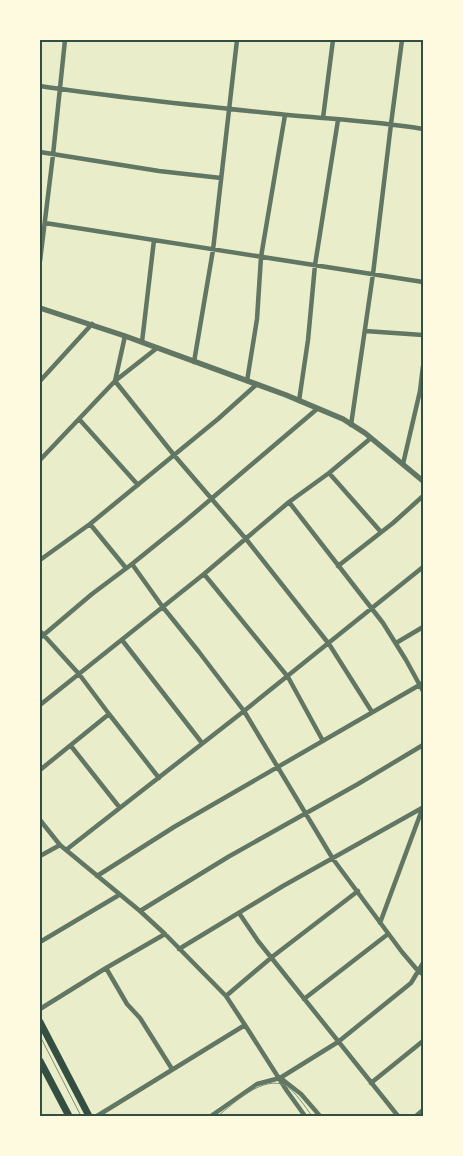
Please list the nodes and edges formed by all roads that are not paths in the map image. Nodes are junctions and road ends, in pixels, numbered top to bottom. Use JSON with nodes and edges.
{"nodes":[{"id":1,"x":65,"y":40,"type":"edge"},
{"id":2,"x":237,"y":40,"type":"edge"},
{"id":3,"x":328,"y":40,"type":"edge"},
{"id":4,"x":333,"y":40,"type":"edge"},
{"id":5,"x":402,"y":40,"type":"edge"},
{"id":6,"x":40,"y":86,"type":"edge"},
{"id":7,"x":60,"y":89,"type":"junction"},
{"id":8,"x":230,"y":109,"type":"junction"},
{"id":9,"x":285,"y":115,"type":"junction"},
{"id":10,"x":323,"y":118,"type":"junction"},
{"id":11,"x":338,"y":120,"type":"junction"},
{"id":12,"x":391,"y":124,"type":"junction"},
{"id":13,"x":423,"y":129,"type":"edge"},
{"id":14,"x":40,"y":152,"type":"edge"},
{"id":15,"x":53,"y":154,"type":"junction"},
{"id":16,"x":221,"y":178,"type":"junction"},
{"id":17,"x":45,"y":223,"type":"junction"},
{"id":18,"x":154,"y":240,"type":"junction"},
{"id":19,"x":213,"y":250,"type":"junction"},
{"id":20,"x":261,"y":257,"type":"junction"},
{"id":21,"x":40,"y":261,"type":"edge"},
{"id":22,"x":315,"y":265,"type":"junction"},
{"id":23,"x":374,"y":274,"type":"junction"},
{"id":24,"x":423,"y":282,"type":"edge"},
{"id":25,"x":40,"y":308,"type":"edge"},
{"id":26,"x":92,"y":324,"type":"junction"},
{"id":27,"x":365,"y":331,"type":"junction"},
{"id":28,"x":423,"y":335,"type":"edge"},
{"id":29,"x":125,"y":336,"type":"junction"},
{"id":30,"x":142,"y":342,"type":"junction"},
{"id":31,"x":158,"y":348,"type":"junction"},
{"id":32,"x":194,"y":362,"type":"junction"},
{"id":33,"x":423,"y":366,"type":"edge"},
{"id":34,"x":40,"y":381,"type":"edge"},
{"id":35,"x":115,"y":381,"type":"junction"},
{"id":36,"x":247,"y":381,"type":"junction"},
{"id":37,"x":256,"y":385,"type":"junction"},
{"id":38,"x":422,"y":391,"type":"edge"},
{"id":39,"x":299,"y":401,"type":"junction"},
{"id":40,"x":317,"y":409,"type":"junction"},
{"id":41,"x":79,"y":419,"type":"junction"},
{"id":42,"x":351,"y":425,"type":"junction"},
{"id":43,"x":371,"y":438,"type":"junction"},
{"id":44,"x":174,"y":455,"type":"junction"},
{"id":45,"x":40,"y":460,"type":"edge"},
{"id":46,"x":404,"y":464,"type":"junction"},
{"id":47,"x":329,"y":473,"type":"junction"},
{"id":48,"x":423,"y":481,"type":"edge"},
{"id":49,"x":138,"y":485,"type":"junction"},
{"id":50,"x":423,"y":496,"type":"edge"},
{"id":51,"x":212,"y":498,"type":"junction"},
{"id":52,"x":289,"y":502,"type":"junction"},
{"id":53,"x":90,"y":524,"type":"junction"},
{"id":54,"x":381,"y":532,"type":"junction"},
{"id":55,"x":246,"y":539,"type":"junction"},
{"id":56,"x":40,"y":560,"type":"edge"},
{"id":57,"x":132,"y":564,"type":"junction"},
{"id":58,"x":338,"y":566,"type":"junction"},
{"id":59,"x":423,"y":567,"type":"edge"},
{"id":60,"x":126,"y":568,"type":"junction"},
{"id":61,"x":204,"y":574,"type":"junction"},
{"id":62,"x":162,"y":606,"type":"junction"},
{"id":63,"x":372,"y":608,"type":"junction"},
{"id":64,"x":423,"y":627,"type":"edge"},
{"id":65,"x":41,"y":635,"type":"edge"},
{"id":66,"x":122,"y":640,"type":"junction"},
{"id":67,"x":396,"y":643,"type":"junction"},
{"id":68,"x":329,"y":644,"type":"junction"},
{"id":69,"x":79,"y":674,"type":"junction"},
{"id":70,"x":288,"y":677,"type":"junction"},
{"id":71,"x":421,"y":684,"type":"edge"},
{"id":72,"x":423,"y":691,"type":"edge"},
{"id":73,"x":40,"y":705,"type":"edge"},
{"id":74,"x":244,"y":711,"type":"junction"},
{"id":75,"x":372,"y":712,"type":"junction"},
{"id":76,"x":109,"y":714,"type":"junction"},
{"id":77,"x":323,"y":741,"type":"junction"},
{"id":78,"x":202,"y":743,"type":"junction"},
{"id":79,"x":423,"y":745,"type":"edge"},
{"id":80,"x":71,"y":746,"type":"junction"},
{"id":81,"x":278,"y":766,"type":"junction"},
{"id":82,"x":40,"y":770,"type":"edge"},
{"id":83,"x":159,"y":778,"type":"junction"},
{"id":84,"x":422,"y":807,"type":"edge"},
{"id":85,"x":120,"y":808,"type":"junction"},
{"id":86,"x":305,"y":813,"type":"junction"},
{"id":87,"x":40,"y":820,"type":"edge"},
{"id":88,"x":60,"y":845,"type":"junction"},
{"id":89,"x":66,"y":850,"type":"junction"},
{"id":90,"x":40,"y":856,"type":"edge"},
{"id":91,"x":333,"y":859,"type":"junction"},
{"id":92,"x":97,"y":876,"type":"junction"},
{"id":93,"x":358,"y":891,"type":"junction"},
{"id":94,"x":119,"y":894,"type":"junction"},
{"id":95,"x":140,"y":911,"type":"junction"},
{"id":96,"x":239,"y":912,"type":"junction"},
{"id":97,"x":380,"y":923,"type":"junction"},
{"id":98,"x":165,"y":934,"type":"junction"},
{"id":99,"x":388,"y":934,"type":"junction"},
{"id":100,"x":40,"y":942,"type":"edge"},
{"id":101,"x":179,"y":949,"type":"junction"},
{"id":102,"x":272,"y":957,"type":"junction"},
{"id":103,"x":423,"y":963,"type":"edge"},
{"id":104,"x":106,"y":968,"type":"junction"},
{"id":105,"x":421,"y":973,"type":"edge"},
{"id":106,"x":226,"y":996,"type":"junction"},
{"id":107,"x":304,"y":999,"type":"junction"},
{"id":108,"x":40,"y":1009,"type":"edge"},
{"id":109,"x":40,"y":1022,"type":"edge"},
{"id":110,"x":245,"y":1025,"type":"junction"},
{"id":111,"x":423,"y":1041,"type":"edge"},
{"id":112,"x":338,"y":1042,"type":"junction"},
{"id":113,"x":41,"y":1065,"type":"edge"},
{"id":114,"x":172,"y":1069,"type":"junction"},
{"id":115,"x":280,"y":1078,"type":"junction"},
{"id":116,"x":371,"y":1082,"type":"junction"},
{"id":117,"x":423,"y":1110,"type":"edge"},
{"id":118,"x":69,"y":1116,"type":"edge"},
{"id":119,"x":89,"y":1116,"type":"edge"},
{"id":120,"x":97,"y":1116,"type":"edge"},
{"id":121,"x":211,"y":1116,"type":"edge"},
{"id":122,"x":305,"y":1116,"type":"edge"},
{"id":123,"x":320,"y":1116,"type":"edge"},
{"id":124,"x":398,"y":1116,"type":"edge"},
{"id":125,"x":416,"y":1116,"type":"edge"}],
"edges":[{"from":1,"to":7,"type":"street"},
{"from":2,"to":8,"type":"street"},
{"from":3,"to":4,"type":"street"},
{"from":4,"to":10,"type":"street"},
{"from":5,"to":12,"type":"street"},
{"from":6,"to":7,"type":"street"},
{"from":7,"to":8,"type":"street"},
{"from":7,"to":15,"type":"street"},
{"from":8,"to":9,"type":"street"},
{"from":8,"to":16,"type":"street"},
{"from":9,"to":10,"type":"street"},
{"from":9,"to":20,"type":"street"},
{"from":10,"to":11,"type":"street"},
{"from":11,"to":12,"type":"street"},
{"from":11,"to":22,"type":"street"},
{"from":12,"to":13,"type":"street"},
{"from":12,"to":23,"type":"street"},
{"from":14,"to":15,"type":"street"},
{"from":15,"to":16,"type":"street"},
{"from":15,"to":17,"type":"street"},
{"from":16,"to":19,"type":"street"},
{"from":17,"to":18,"type":"street"},
{"from":17,"to":21,"type":"street"},
{"from":18,"to":19,"type":"street"},
{"from":18,"to":30,"type":"street"},
{"from":19,"to":20,"type":"street"},
{"from":19,"to":32,"type":"street"},
{"from":20,"to":22,"type":"street"},
{"from":20,"to":36,"type":"street"},
{"from":22,"to":23,"type":"street"},
{"from":22,"to":39,"type":"street"},
{"from":23,"to":24,"type":"street"},
{"from":23,"to":27,"type":"street"},
{"from":25,"to":26,"type":"street"},
{"from":26,"to":29,"type":"street"},
{"from":26,"to":34,"type":"street"},
{"from":27,"to":28,"type":"street"},
{"from":27,"to":42,"type":"street"},
{"from":29,"to":30,"type":"street"},
{"from":29,"to":35,"type":"street"},
{"from":30,"to":31,"type":"street"},
{"from":31,"to":32,"type":"street"},
{"from":31,"to":35,"type":"street"},
{"from":32,"to":36,"type":"street"},
{"from":33,"to":38,"type":"street"},
{"from":35,"to":41,"type":"street"},
{"from":35,"to":44,"type":"street"},
{"from":36,"to":37,"type":"street"},
{"from":37,"to":39,"type":"street"},
{"from":37,"to":44,"type":"street"},
{"from":38,"to":46,"type":"street"},
{"from":39,"to":40,"type":"street"},
{"from":40,"to":42,"type":"street"},
{"from":40,"to":51,"type":"street"},
{"from":41,"to":45,"type":"street"},
{"from":41,"to":49,"type":"street"},
{"from":42,"to":43,"type":"street"},
{"from":43,"to":46,"type":"street"},
{"from":43,"to":47,"type":"street"},
{"from":44,"to":49,"type":"street"},
{"from":44,"to":51,"type":"street"},
{"from":46,"to":48,"type":"street"},
{"from":47,"to":52,"type":"street"},
{"from":47,"to":54,"type":"street"},
{"from":49,"to":53,"type":"street"},
{"from":50,"to":54,"type":"street"},
{"from":51,"to":55,"type":"street"},
{"from":51,"to":57,"type":"street"},
{"from":52,"to":55,"type":"street"},
{"from":52,"to":58,"type":"street"},
{"from":53,"to":56,"type":"street"},
{"from":53,"to":60,"type":"street"},
{"from":54,"to":58,"type":"street"},
{"from":55,"to":61,"type":"street"},
{"from":55,"to":68,"type":"street"},
{"from":57,"to":60,"type":"street"},
{"from":57,"to":62,"type":"street"},
{"from":58,"to":63,"type":"street"},
{"from":59,"to":63,"type":"street"},
{"from":60,"to":65,"type":"street"},
{"from":61,"to":62,"type":"street"},
{"from":61,"to":70,"type":"street"},
{"from":62,"to":66,"type":"street"},
{"from":62,"to":74,"type":"street"},
{"from":63,"to":67,"type":"street"},
{"from":63,"to":68,"type":"street"},
{"from":64,"to":67,"type":"street"},
{"from":65,"to":69,"type":"street"},
{"from":66,"to":69,"type":"street"},
{"from":66,"to":78,"type":"street"},
{"from":67,"to":71,"type":"street"},
{"from":68,"to":70,"type":"street"},
{"from":68,"to":75,"type":"street"},
{"from":69,"to":73,"type":"street"},
{"from":69,"to":76,"type":"street"},
{"from":70,"to":74,"type":"street"},
{"from":70,"to":77,"type":"street"},
{"from":71,"to":72,"type":"street"},
{"from":71,"to":75,"type":"street"},
{"from":74,"to":78,"type":"street"},
{"from":74,"to":81,"type":"street"},
{"from":75,"to":77,"type":"street"},
{"from":76,"to":80,"type":"street"},
{"from":76,"to":83,"type":"street"},
{"from":77,"to":81,"type":"street"},
{"from":78,"to":83,"type":"street"},
{"from":79,"to":86,"type":"street"},
{"from":80,"to":82,"type":"street"},
{"from":80,"to":85,"type":"street"},
{"from":81,"to":86,"type":"street"},
{"from":81,"to":92,"type":"street"},
{"from":83,"to":85,"type":"street"},
{"from":84,"to":91,"type":"street"},
{"from":84,"to":97,"type":"street"},
{"from":85,"to":89,"type":"street"},
{"from":86,"to":91,"type":"street"},
{"from":86,"to":95,"type":"street"},
{"from":87,"to":88,"type":"street"},
{"from":88,"to":89,"type":"street"},
{"from":88,"to":90,"type":"street"},
{"from":89,"to":92,"type":"street"},
{"from":91,"to":93,"type":"street"},
{"from":91,"to":96,"type":"street"},
{"from":92,"to":94,"type":"street"},
{"from":93,"to":97,"type":"street"},
{"from":93,"to":102,"type":"street"},
{"from":94,"to":95,"type":"street"},
{"from":94,"to":100,"type":"street"},
{"from":95,"to":98,"type":"street"},
{"from":96,"to":101,"type":"street"},
{"from":96,"to":102,"type":"street"},
{"from":97,"to":99,"type":"street"},
{"from":98,"to":101,"type":"street"},
{"from":98,"to":104,"type":"street"},
{"from":99,"to":105,"type":"street"},
{"from":99,"to":107,"type":"street"},
{"from":101,"to":106,"type":"street"},
{"from":102,"to":106,"type":"street"},
{"from":102,"to":107,"type":"street"},
{"from":103,"to":105,"type":"street"},
{"from":104,"to":108,"type":"street"},
{"from":104,"to":114,"type":"street"},
{"from":105,"to":112,"type":"street"},
{"from":106,"to":110,"type":"street"},
{"from":107,"to":112,"type":"street"},
{"from":109,"to":119,"type":"main road"},
{"from":110,"to":114,"type":"street"},
{"from":110,"to":115,"type":"street"},
{"from":111,"to":116,"type":"street"},
{"from":112,"to":115,"type":"street"},
{"from":112,"to":116,"type":"street"},
{"from":113,"to":118,"type":"main road"},
{"from":114,"to":120,"type":"street"},
{"from":115,"to":121,"type":"street"},
{"from":115,"to":122,"type":"street"},
{"from":115,"to":123,"type":"street"},
{"from":116,"to":124,"type":"street"},
{"from":117,"to":125,"type":"street"}]}
